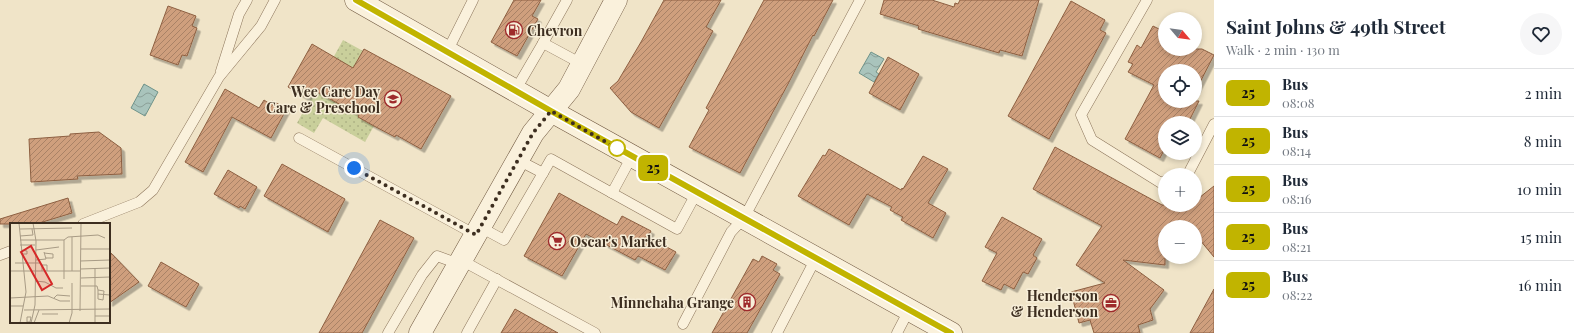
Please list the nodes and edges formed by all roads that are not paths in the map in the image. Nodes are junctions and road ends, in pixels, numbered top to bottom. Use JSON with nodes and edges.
{"nodes":[{"id":1,"x":247,"y":0,"type":"edge"},
{"id":2,"x":276,"y":0,"type":"edge"},
{"id":3,"x":356,"y":0,"type":"edge"},
{"id":4,"x":474,"y":0,"type":"edge"},
{"id":5,"x":567,"y":0,"type":"edge"},
{"id":6,"x":860,"y":0,"type":"edge"},
{"id":7,"x":1147,"y":0,"type":"edge"},
{"id":8,"x":611,"y":2,"type":"edge"},
{"id":9,"x":543,"y":43,"type":"junction"},
{"id":10,"x":447,"y":52,"type":"junction"},
{"id":11,"x":582,"y":64,"type":"junction"},
{"id":12,"x":219,"y":77,"type":"junction"},
{"id":13,"x":515,"y":91,"type":"junction"},
{"id":14,"x":551,"y":111,"type":"junction"},
{"id":15,"x":1214,"y":124,"type":"edge"},
{"id":16,"x":299,"y":138,"type":"dead end"},
{"id":17,"x":632,"y":156,"type":"junction"},
{"id":18,"x":518,"y":160,"type":"junction"},
{"id":19,"x":1191,"y":168,"type":"edge"},
{"id":20,"x":543,"y":173,"type":"junction"},
{"id":21,"x":1158,"y":181,"type":"edge"},
{"id":22,"x":698,"y":192,"type":"junction"},
{"id":23,"x":612,"y":193,"type":"junction"},
{"id":24,"x":744,"y":218,"type":"junction"},
{"id":25,"x":86,"y":223,"type":"edge"},
{"id":26,"x":478,"y":231,"type":"junction"},
{"id":27,"x":10,"y":251,"type":"edge"},
{"id":28,"x":0,"y":255,"type":"edge"},
{"id":29,"x":816,"y":258,"type":"junction"},
{"id":30,"x":460,"y":262,"type":"junction"},
{"id":31,"x":497,"y":280,"type":"junction"},
{"id":32,"x":909,"y":310,"type":"junction"},
{"id":33,"x":683,"y":324,"type":"dead end"},
{"id":34,"x":388,"y":333,"type":"edge"},
{"id":35,"x":420,"y":333,"type":"edge"},
{"id":36,"x":467,"y":333,"type":"edge"},
{"id":37,"x":595,"y":333,"type":"edge"},
{"id":38,"x":777,"y":333,"type":"edge"},
{"id":39,"x":896,"y":333,"type":"edge"},
{"id":40,"x":951,"y":333,"type":"edge"}],
"edges":[{"from":1,"to":12,"type":"lane"},
{"from":2,"to":12,"type":"lane"},
{"from":3,"to":10,"type":"main road"},
{"from":4,"to":10,"type":"lane"},
{"from":5,"to":9,"type":"lane"},
{"from":6,"to":24,"type":"lane"},
{"from":7,"to":21,"type":"lane"},
{"from":8,"to":11,"type":"main road"},
{"from":9,"to":11,"type":"lane"},
{"from":9,"to":13,"type":"lane"},
{"from":10,"to":13,"type":"main road"},
{"from":11,"to":14,"type":"main road"},
{"from":12,"to":25,"type":"lane"},
{"from":13,"to":14,"type":"main road"},
{"from":14,"to":17,"type":"main road"},
{"from":14,"to":18,"type":"main road"},
{"from":15,"to":19,"type":"lane"},
{"from":16,"to":26,"type":"lane"},
{"from":17,"to":22,"type":"main road"},
{"from":17,"to":23,"type":"lane"},
{"from":18,"to":20,"type":"lane"},
{"from":18,"to":26,"type":"main road"},
{"from":20,"to":23,"type":"lane"},
{"from":20,"to":26,"type":"lane"},
{"from":22,"to":23,"type":"lane"},
{"from":22,"to":24,"type":"main road"},
{"from":24,"to":29,"type":"main road"},
{"from":24,"to":33,"type":"lane"},
{"from":26,"to":30,"type":"main road"},
{"from":27,"to":28,"type":"lane"},
{"from":29,"to":32,"type":"main road"},
{"from":29,"to":38,"type":"lane"},
{"from":30,"to":31,"type":"lane"},
{"from":30,"to":34,"type":"lane"},
{"from":30,"to":35,"type":"main road"},
{"from":31,"to":36,"type":"lane"},
{"from":31,"to":37,"type":"lane"},
{"from":32,"to":39,"type":"lane"},
{"from":32,"to":40,"type":"main road"}]}
